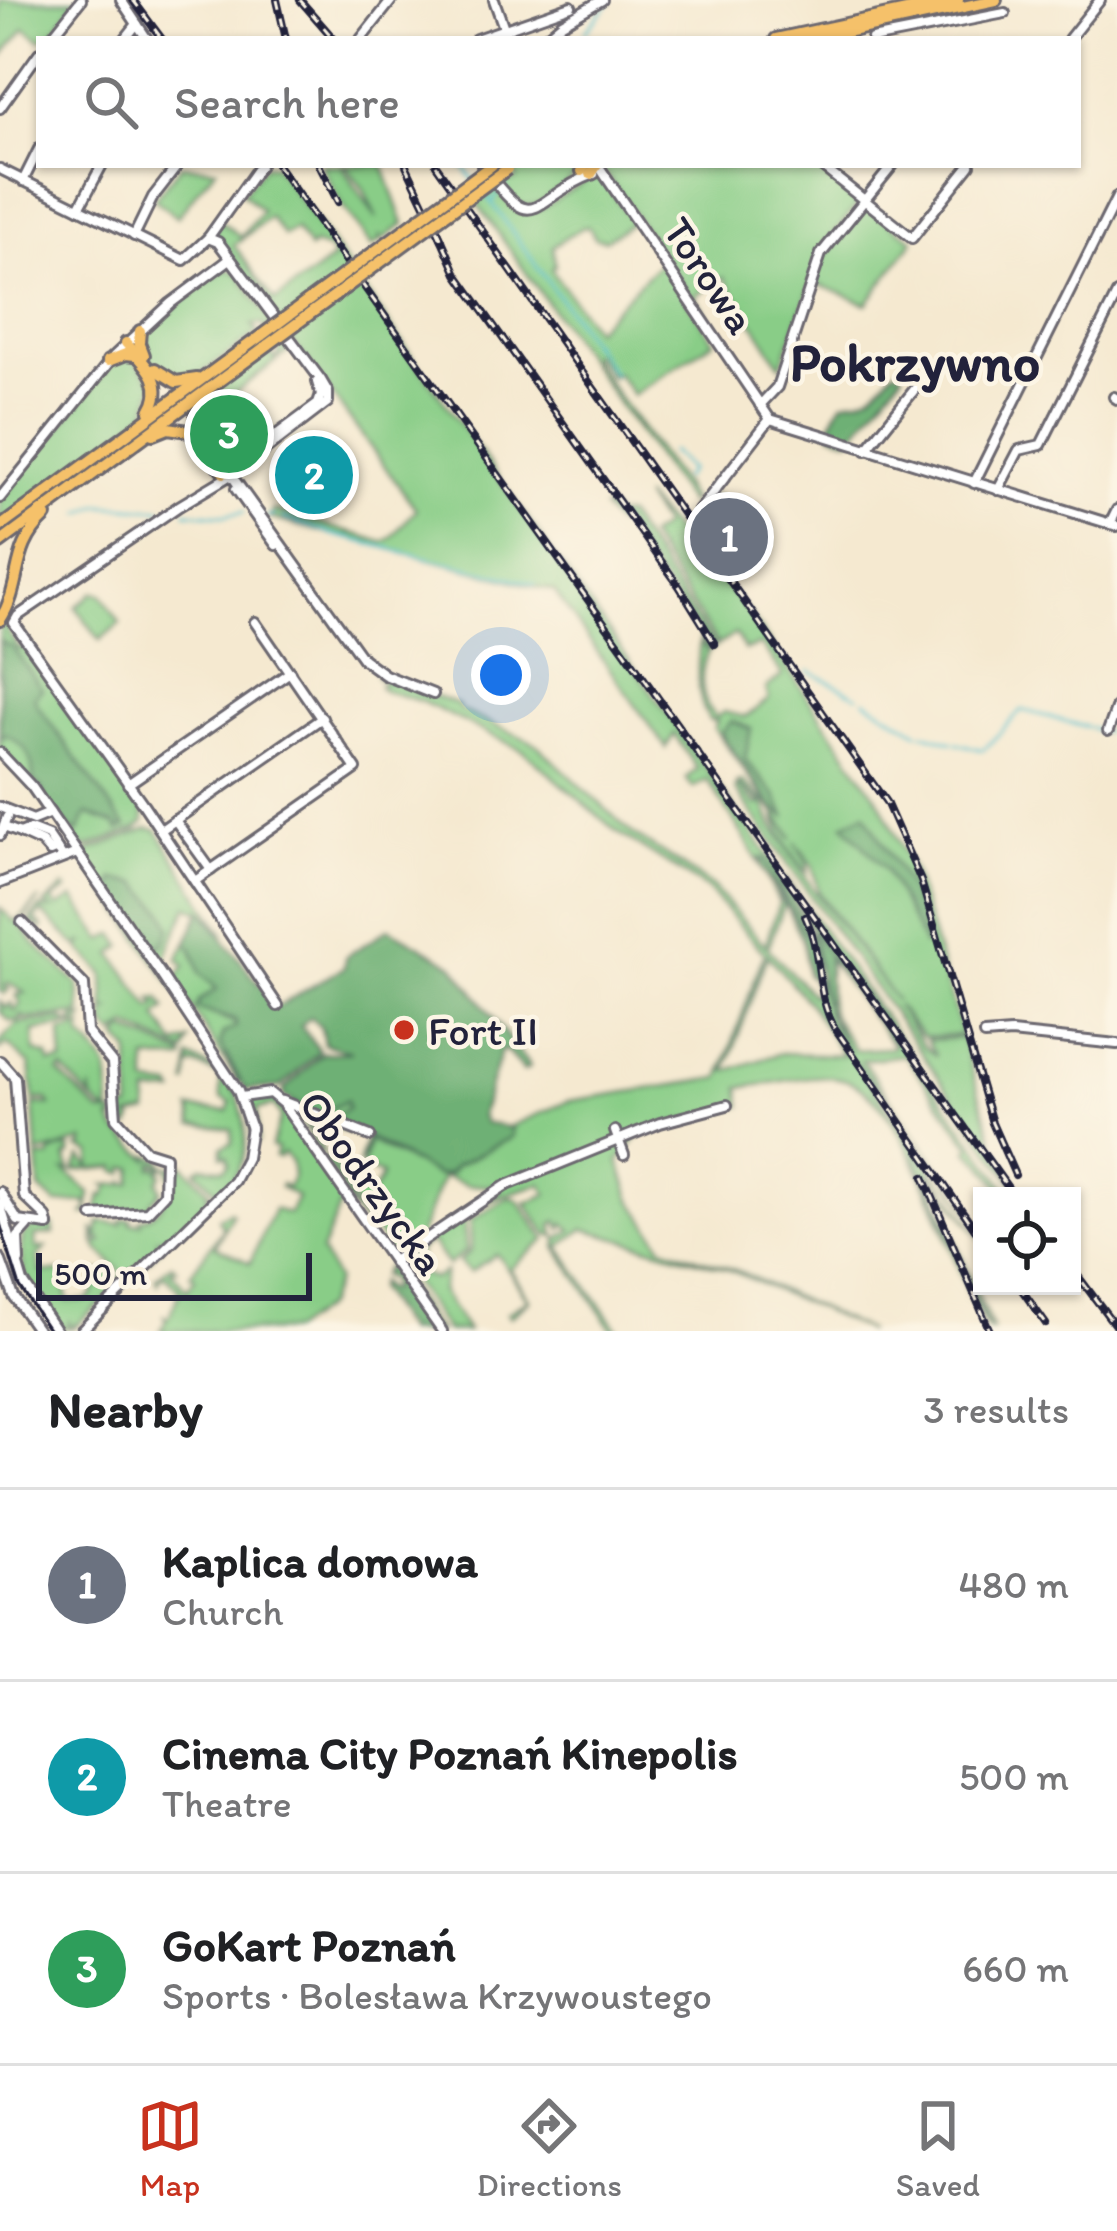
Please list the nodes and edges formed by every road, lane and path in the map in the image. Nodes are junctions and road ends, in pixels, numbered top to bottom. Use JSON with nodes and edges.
{"nodes":[{"id":1,"x":81,"y":0,"type":"edge"},
{"id":2,"x":121,"y":0,"type":"edge"},
{"id":3,"x":392,"y":0,"type":"edge"},
{"id":4,"x":494,"y":0,"type":"edge"},
{"id":5,"x":602,"y":0,"type":"edge"},
{"id":6,"x":958,"y":0,"type":"edge"},
{"id":7,"x":996,"y":0,"type":"edge"},
{"id":8,"x":1100,"y":0,"type":"edge"},
{"id":9,"x":571,"y":7,"type":"edge"},
{"id":10,"x":933,"y":13,"type":"junction"},
{"id":11,"x":1005,"y":13,"type":"dead end"},
{"id":12,"x":137,"y":24,"type":"junction"},
{"id":13,"x":944,"y":26,"type":"junction"},
{"id":14,"x":506,"y":34,"type":"edge"},
{"id":15,"x":52,"y":36,"type":"edge"},
{"id":16,"x":127,"y":36,"type":"edge"},
{"id":17,"x":145,"y":36,"type":"edge"},
{"id":18,"x":363,"y":36,"type":"edge"},
{"id":19,"x":546,"y":36,"type":"edge"},
{"id":20,"x":790,"y":36,"type":"edge"},
{"id":21,"x":827,"y":36,"type":"edge"},
{"id":22,"x":889,"y":36,"type":"edge"},
{"id":23,"x":1071,"y":36,"type":"edge"},
{"id":24,"x":36,"y":57,"type":"edge"},
{"id":25,"x":0,"y":108,"type":"edge"},
{"id":26,"x":36,"y":155,"type":"edge"},
{"id":27,"x":100,"y":168,"type":"edge"},
{"id":28,"x":176,"y":168,"type":"edge"},
{"id":29,"x":258,"y":168,"type":"edge"},
{"id":30,"x":484,"y":168,"type":"edge"},
{"id":31,"x":489,"y":168,"type":"edge"},
{"id":32,"x":509,"y":168,"type":"edge"},
{"id":33,"x":590,"y":168,"type":"edge"},
{"id":34,"x":824,"y":168,"type":"edge"},
{"id":35,"x":891,"y":168,"type":"edge"},
{"id":36,"x":968,"y":168,"type":"edge"},
{"id":37,"x":0,"y":169,"type":"edge"},
{"id":38,"x":23,"y":181,"type":"junction"},
{"id":39,"x":1117,"y":197,"type":"edge"},
{"id":40,"x":864,"y":201,"type":"junction"},
{"id":41,"x":79,"y":208,"type":"junction"},
{"id":42,"x":134,"y":236,"type":"junction"},
{"id":43,"x":208,"y":238,"type":"junction"},
{"id":44,"x":230,"y":259,"type":"junction"},
{"id":45,"x":1117,"y":293,"type":"edge"},
{"id":46,"x":132,"y":338,"type":"junction"},
{"id":47,"x":266,"y":339,"type":"junction"},
{"id":48,"x":141,"y":356,"type":"junction"},
{"id":49,"x":109,"y":362,"type":"junction"},
{"id":50,"x":935,"y":364,"type":"dead end"},
{"id":51,"x":314,"y":375,"type":"junction"},
{"id":52,"x":209,"y":381,"type":"junction"},
{"id":53,"x":760,"y":405,"type":"junction"},
{"id":54,"x":770,"y":419,"type":"junction"},
{"id":55,"x":142,"y":430,"type":"junction"},
{"id":56,"x":866,"y":450,"type":"junction"},
{"id":57,"x":225,"y":475,"type":"junction"},
{"id":58,"x":974,"y":483,"type":"junction"},
{"id":59,"x":998,"y":490,"type":"junction"},
{"id":60,"x":70,"y":492,"type":"junction"},
{"id":61,"x":0,"y":498,"type":"edge"},
{"id":62,"x":1117,"y":509,"type":"edge"},
{"id":63,"x":695,"y":516,"type":"dead end"},
{"id":64,"x":1114,"y":525,"type":"edge"},
{"id":65,"x":0,"y":527,"type":"edge"},
{"id":66,"x":0,"y":543,"type":"edge"},
{"id":67,"x":0,"y":590,"type":"edge"},
{"id":68,"x":0,"y":608,"type":"edge"},
{"id":69,"x":0,"y":620,"type":"edge"},
{"id":70,"x":255,"y":622,"type":"dead end"},
{"id":71,"x":290,"y":672,"type":"junction"},
{"id":72,"x":434,"y":694,"type":"dead end"},
{"id":73,"x":1117,"y":706,"type":"edge"},
{"id":74,"x":322,"y":718,"type":"junction"},
{"id":75,"x":1108,"y":731,"type":"dead end"},
{"id":76,"x":0,"y":753,"type":"edge"},
{"id":77,"x":128,"y":784,"type":"junction"},
{"id":78,"x":0,"y":807,"type":"edge"},
{"id":79,"x":50,"y":813,"type":"junction"},
{"id":80,"x":176,"y":820,"type":"junction"},
{"id":81,"x":3,"y":827,"type":"edge"},
{"id":82,"x":160,"y":831,"type":"junction"},
{"id":83,"x":77,"y":853,"type":"junction"},
{"id":84,"x":60,"y":854,"type":"junction"},
{"id":85,"x":211,"y":870,"type":"junction"},
{"id":86,"x":195,"y":881,"type":"junction"},
{"id":87,"x":0,"y":883,"type":"edge"},
{"id":88,"x":22,"y":922,"type":"dead end"},
{"id":89,"x":278,"y":1006,"type":"dead end"},
{"id":90,"x":984,"y":1034,"type":"dead end"},
{"id":91,"x":1117,"y":1044,"type":"edge"},
{"id":92,"x":0,"y":1061,"type":"edge"},
{"id":93,"x":243,"y":1096,"type":"junction"},
{"id":94,"x":281,"y":1101,"type":"junction"},
{"id":95,"x":727,"y":1105,"type":"dead end"},
{"id":96,"x":617,"y":1135,"type":"junction"},
{"id":97,"x":370,"y":1136,"type":"dead end"},
{"id":98,"x":624,"y":1155,"type":"dead end"},
{"id":99,"x":0,"y":1192,"type":"edge"},
{"id":100,"x":0,"y":1203,"type":"edge"},
{"id":101,"x":93,"y":1216,"type":"dead end"},
{"id":102,"x":29,"y":1225,"type":"junction"},
{"id":103,"x":0,"y":1258,"type":"edge"},
{"id":104,"x":393,"y":1261,"type":"junction"},
{"id":105,"x":0,"y":1278,"type":"edge"},
{"id":106,"x":21,"y":1279,"type":"junction"},
{"id":107,"x":14,"y":1297,"type":"junction"},
{"id":108,"x":38,"y":1331,"type":"edge"},
{"id":109,"x":56,"y":1331,"type":"edge"},
{"id":110,"x":77,"y":1331,"type":"edge"},
{"id":111,"x":442,"y":1331,"type":"edge"}],
"edges":[{"from":1,"to":15,"type":"street"},
{"from":2,"to":12,"type":"street"},
{"from":3,"to":18,"type":"street"},
{"from":4,"to":14,"type":"street"},
{"from":5,"to":9,"type":"street"},
{"from":6,"to":20,"type":"main road"},
{"from":7,"to":10,"type":"main road"},
{"from":8,"to":23,"type":"street"},
{"from":9,"to":14,"type":"street"},
{"from":9,"to":19,"type":"street"},
{"from":10,"to":13,"type":"main road"},
{"from":10,"to":21,"type":"main road"},
{"from":11,"to":13,"type":"street"},
{"from":12,"to":16,"type":"street"},
{"from":12,"to":17,"type":"street"},
{"from":13,"to":22,"type":"street"},
{"from":24,"to":25,"type":"street"},
{"from":26,"to":38,"type":"street"},
{"from":27,"to":41,"type":"street"},
{"from":28,"to":42,"type":"street"},
{"from":29,"to":43,"type":"street"},
{"from":30,"to":33,"type":"street"},
{"from":31,"to":47,"type":"main road","bridge":true},
{"from":32,"to":47,"type":"main road","bridge":true},
{"from":33,"to":53,"type":"street","name":"Torowa"},
{"from":34,"to":40,"type":"street"},
{"from":35,"to":40,"type":"street"},
{"from":36,"to":40,"type":"street"},
{"from":37,"to":38,"type":"street"},
{"from":38,"to":41,"type":"street"},
{"from":39,"to":58,"type":"street"},
{"from":40,"to":53,"type":"street"},
{"from":41,"to":42,"type":"street"},
{"from":42,"to":43,"type":"street"},
{"from":43,"to":44,"type":"street"},
{"from":44,"to":46,"type":"street"},
{"from":44,"to":51,"type":"street"},
{"from":45,"to":59,"type":"street"},
{"from":46,"to":48,"type":"main road"},
{"from":46,"to":49,"type":"street"},
{"from":47,"to":52,"type":"main road"},
{"from":48,"to":49,"type":"main road"},
{"from":48,"to":52,"type":"main road"},
{"from":48,"to":55,"type":"main road"},
{"from":49,"to":61,"type":"street"},
{"from":50,"to":56,"type":"street"},
{"from":51,"to":57,"type":"street"},
{"from":51,"to":57,"type":"street"},
{"from":52,"to":55,"type":"main road"},
{"from":52,"to":57,"type":"main road"},
{"from":53,"to":54,"type":"street","name":"Torowa"},
{"from":54,"to":56,"type":"street"},
{"from":54,"to":63,"type":"street"},
{"from":55,"to":57,"type":"main road"},
{"from":55,"to":60,"type":"main road"},
{"from":55,"to":65,"type":"main road"},
{"from":56,"to":58,"type":"street"},
{"from":57,"to":72,"type":"street"},
{"from":57,"to":77,"type":"street"},
{"from":58,"to":59,"type":"street"},
{"from":59,"to":64,"type":"street"},
{"from":60,"to":66,"type":"main road"},
{"from":60,"to":69,"type":"main road"},
{"from":62,"to":64,"type":"street"},
{"from":67,"to":68,"type":"main road"},
{"from":70,"to":71,"type":"street"},
{"from":71,"to":74,"type":"street"},
{"from":71,"to":77,"type":"street"},
{"from":73,"to":75,"type":"street"},
{"from":74,"to":80,"type":"street"},
{"from":74,"to":85,"type":"street"},
{"from":76,"to":79,"type":"street"},
{"from":77,"to":82,"type":"street"},
{"from":78,"to":79,"type":"street"},
{"from":79,"to":83,"type":"street"},
{"from":80,"to":82,"type":"street"},
{"from":80,"to":85,"type":"street"},
{"from":81,"to":84,"type":"street"},
{"from":82,"to":86,"type":"street"},
{"from":83,"to":84,"type":"street"},
{"from":83,"to":93,"type":"street"},
{"from":84,"to":87,"type":"street"},
{"from":85,"to":86,"type":"street"},
{"from":86,"to":89,"type":"street"},
{"from":88,"to":101,"type":"street"},
{"from":90,"to":91,"type":"street"},
{"from":92,"to":102,"type":"street"},
{"from":93,"to":94,"type":"street","name":"Obodrzycka"},
{"from":93,"to":110,"type":"street"},
{"from":94,"to":97,"type":"street"},
{"from":94,"to":104,"type":"street","name":"Obodrzycka"},
{"from":95,"to":96,"type":"street"},
{"from":96,"to":98,"type":"street"},
{"from":96,"to":104,"type":"street"},
{"from":99,"to":102,"type":"street"},
{"from":100,"to":106,"type":"street"},
{"from":102,"to":106,"type":"street"},
{"from":103,"to":107,"type":"street"},
{"from":104,"to":111,"type":"street","name":"Obodrzycka"},
{"from":105,"to":107,"type":"street"},
{"from":106,"to":109,"type":"street"},
{"from":107,"to":108,"type":"street"}]}
